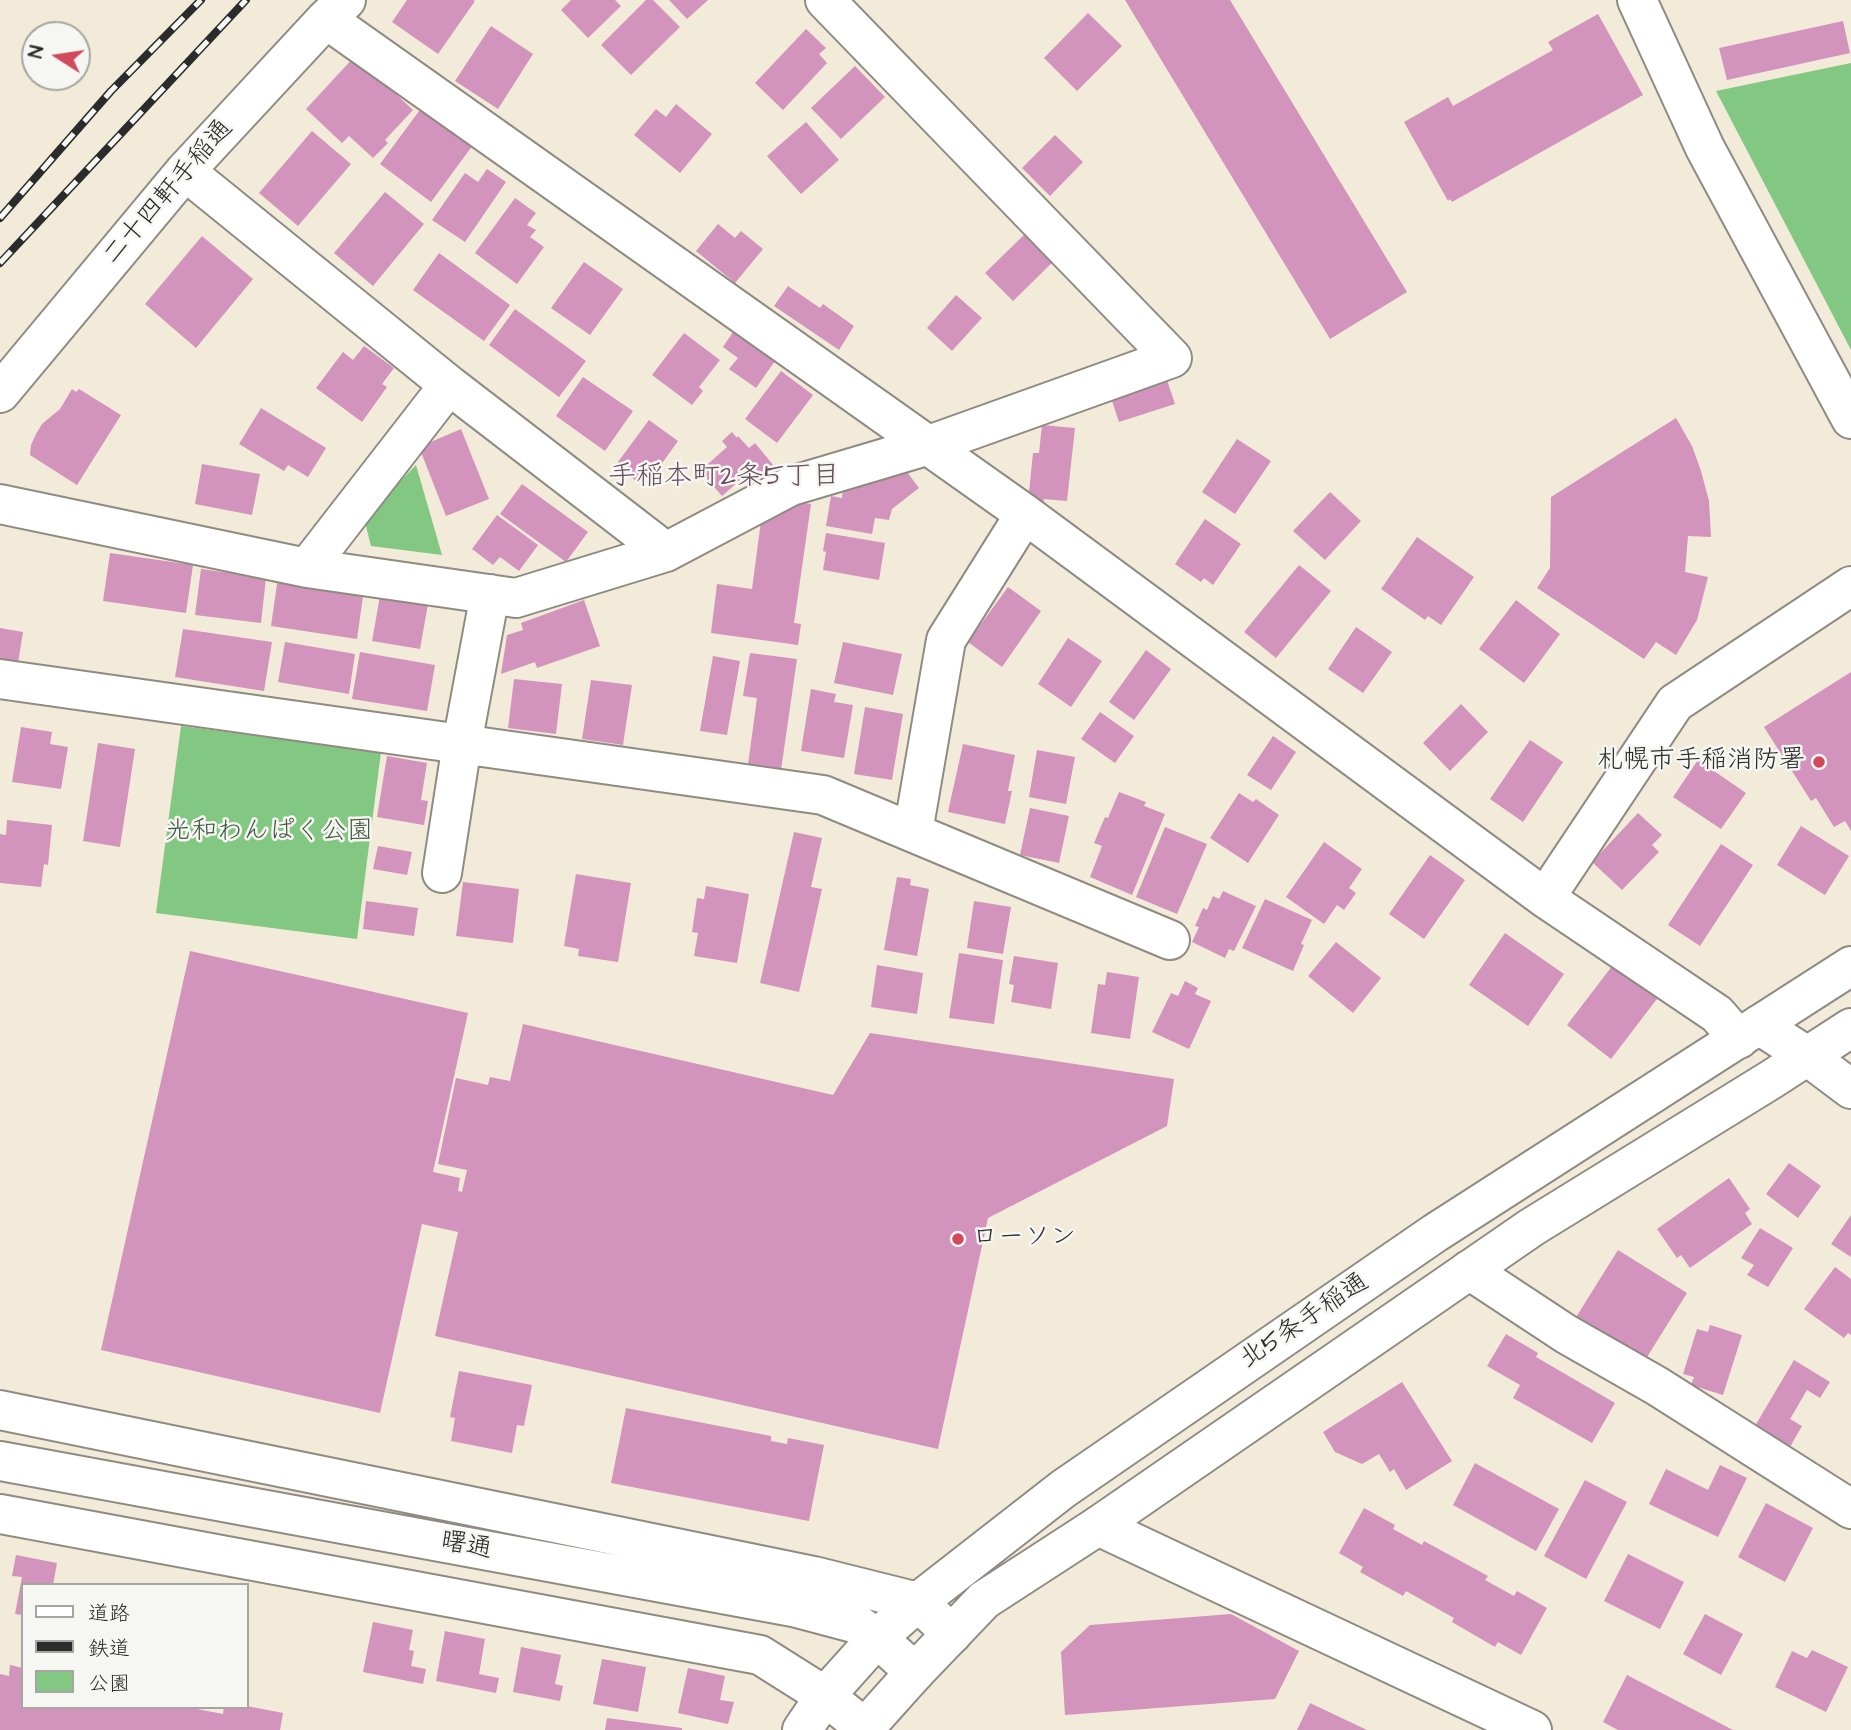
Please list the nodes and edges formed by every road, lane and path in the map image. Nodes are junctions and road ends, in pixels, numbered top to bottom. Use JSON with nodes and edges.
{"nodes":[{"id":1,"x":825,"y":0,"type":"edge"},
{"id":2,"x":1637,"y":0,"type":"edge"},
{"id":3,"x":336,"y":10,"type":"edge"},
{"id":4,"x":186,"y":171,"type":"junction"},
{"id":5,"x":449,"y":385,"type":"junction"},
{"id":6,"x":0,"y":393,"type":"edge"},
{"id":7,"x":1851,"y":419,"type":"edge"},
{"id":8,"x":929,"y":446,"type":"junction"},
{"id":9,"x":0,"y":504,"type":"edge"},
{"id":10,"x":1024,"y":514,"type":"junction"},
{"id":11,"x":666,"y":552,"type":"junction"},
{"id":12,"x":307,"y":568,"type":"junction"},
{"id":13,"x":1851,"y":586,"type":"edge"},
{"id":14,"x":490,"y":594,"type":"junction"},
{"id":15,"x":0,"y":678,"type":"edge"},
{"id":16,"x":462,"y":744,"type":"junction"},
{"id":17,"x":913,"y":832,"type":"junction"},
{"id":18,"x":442,"y":873,"type":"dead end"},
{"id":19,"x":1545,"y":898,"type":"junction"},
{"id":20,"x":1170,"y":940,"type":"dead end"},
{"id":21,"x":1851,"y":966,"type":"edge"},
{"id":22,"x":1851,"y":1028,"type":"edge"},
{"id":23,"x":1749,"y":1032,"type":"junction"},
{"id":24,"x":1807,"y":1056,"type":"junction"},
{"id":25,"x":1851,"y":1089,"type":"edge"},
{"id":26,"x":1469,"y":1270,"type":"junction"},
{"id":27,"x":0,"y":1410,"type":"edge"},
{"id":28,"x":0,"y":1461,"type":"edge"},
{"id":29,"x":1851,"y":1509,"type":"edge"},
{"id":30,"x":0,"y":1514,"type":"edge"},
{"id":31,"x":1098,"y":1527,"type":"junction"},
{"id":32,"x":918,"y":1602,"type":"junction"},
{"id":33,"x":952,"y":1634,"type":"junction"},
{"id":34,"x":877,"y":1638,"type":"junction"},
{"id":35,"x":915,"y":1672,"type":"junction"},
{"id":36,"x":825,"y":1696,"type":"junction"},
{"id":37,"x":864,"y":1729,"type":"edge"},
{"id":38,"x":802,"y":1730,"type":"edge"},
{"id":39,"x":1532,"y":1730,"type":"edge"}],
"edges":[{"from":1,"to":8,"type":"main road"},
{"from":2,"to":7,"type":"main road"},
{"from":3,"to":4,"type":"main road","name":"二十四軒手稲通"},
{"from":3,"to":8,"type":"main road"},
{"from":4,"to":5,"type":"main road"},
{"from":4,"to":6,"type":"main road","name":"二十四軒手稲通"},
{"from":5,"to":11,"type":"main road"},
{"from":5,"to":12,"type":"main road"},
{"from":8,"to":10,"type":"main road"},
{"from":8,"to":11,"type":"main road"},
{"from":9,"to":12,"type":"main road"},
{"from":10,"to":17,"type":"main road"},
{"from":10,"to":19,"type":"main road"},
{"from":11,"to":14,"type":"main road"},
{"from":12,"to":14,"type":"main road"},
{"from":13,"to":19,"type":"main road"},
{"from":14,"to":16,"type":"main road"},
{"from":15,"to":16,"type":"main road"},
{"from":16,"to":17,"type":"main road"},
{"from":16,"to":18,"type":"main road"},
{"from":17,"to":20,"type":"main road"},
{"from":19,"to":23,"type":"main road"},
{"from":21,"to":23,"type":"main road","name":"北5条手稲通"},
{"from":22,"to":24,"type":"main road","name":"北5条手稲通"},
{"from":23,"to":24,"type":"main road"},
{"from":23,"to":32,"type":"main road","name":"北5条手稲通"},
{"from":24,"to":25,"type":"main road"},
{"from":24,"to":26,"type":"main road","name":"北5条手稲通"},
{"from":26,"to":29,"type":"main road"},
{"from":26,"to":31,"type":"main road","name":"北5条手稲通"},
{"from":27,"to":32,"type":"main road"},
{"from":28,"to":34,"type":"main road","name":"曙通"},
{"from":30,"to":36,"type":"main road"},
{"from":31,"to":33,"type":"main road","name":"北5条手稲通"},
{"from":31,"to":39,"type":"main road"},
{"from":32,"to":33,"type":"main road"},
{"from":32,"to":34,"type":"main road","name":"北5条手稲通"},
{"from":33,"to":35,"type":"main road","name":"北5条手稲通"},
{"from":34,"to":35,"type":"main road","name":"曙通"},
{"from":34,"to":36,"type":"main road","name":"北5条手稲通"},
{"from":35,"to":37,"type":"main road","name":"北5条手稲通"},
{"from":36,"to":37,"type":"main road"},
{"from":36,"to":38,"type":"main road","name":"北5条手稲通"}]}
